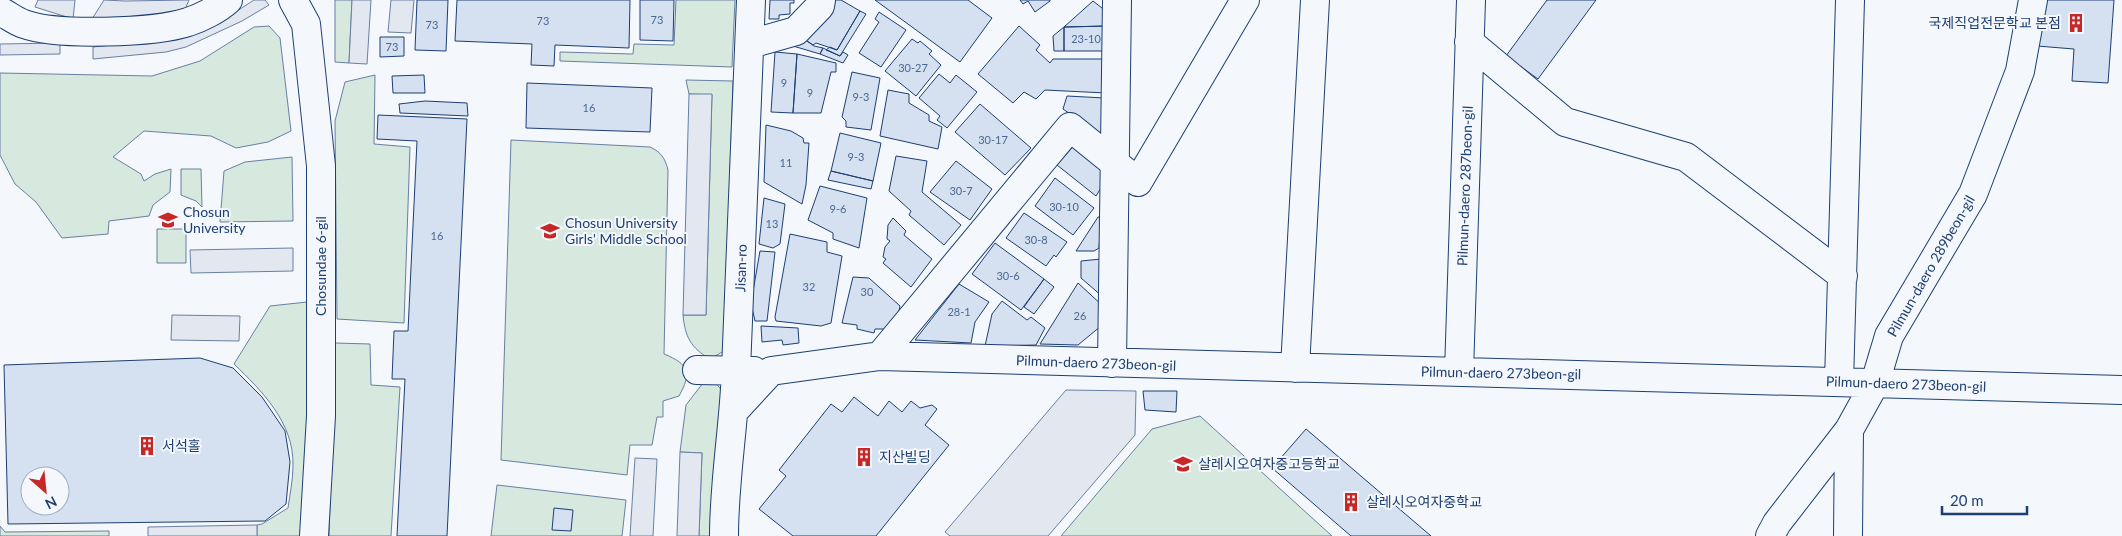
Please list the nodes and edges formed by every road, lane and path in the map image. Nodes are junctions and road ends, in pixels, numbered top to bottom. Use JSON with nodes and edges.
{"nodes":[{"id":1,"x":228,"y":0,"type":"edge"},
{"id":2,"x":293,"y":0,"type":"edge"},
{"id":3,"x":751,"y":0,"type":"edge"},
{"id":4,"x":821,"y":0,"type":"edge"},
{"id":5,"x":1117,"y":0,"type":"edge"},
{"id":6,"x":1245,"y":0,"type":"edge"},
{"id":7,"x":1315,"y":0,"type":"edge"},
{"id":8,"x":1471,"y":0,"type":"edge"},
{"id":9,"x":1850,"y":0,"type":"edge"},
{"id":10,"x":2033,"y":0,"type":"edge"},
{"id":11,"x":0,"y":11,"type":"edge"},
{"id":12,"x":1469,"y":42,"type":"junction"},
{"id":13,"x":750,"y":44,"type":"junction"},
{"id":14,"x":1115,"y":165,"type":"junction"},
{"id":15,"x":1843,"y":276,"type":"junction"},
{"id":16,"x":880,"y":356,"type":"junction"},
{"id":17,"x":1112,"y":363,"type":"junction"},
{"id":18,"x":1295,"y":368,"type":"junction"},
{"id":19,"x":697,"y":370,"type":"dead end"},
{"id":20,"x":736,"y":370,"type":"junction"},
{"id":21,"x":771,"y":371,"type":"junction"},
{"id":22,"x":1459,"y":372,"type":"junction"},
{"id":23,"x":1839,"y":382,"type":"junction"},
{"id":24,"x":1875,"y":383,"type":"junction"},
{"id":25,"x":2122,"y":390,"type":"edge"},
{"id":26,"x":734,"y":411,"type":"junction"},
{"id":27,"x":1849,"y":430,"type":"junction"},
{"id":28,"x":314,"y":536,"type":"edge"},
{"id":29,"x":724,"y":536,"type":"edge"},
{"id":30,"x":1770,"y":536,"type":"edge"},
{"id":31,"x":1848,"y":536,"type":"edge"}],
"edges":[{"from":1,"to":11,"type":"street"},
{"from":2,"to":28,"type":"street","name":"Chosundae 6-gil"},
{"from":3,"to":13,"type":"street","name":"Jisan-ro"},
{"from":4,"to":13,"type":"street"},
{"from":5,"to":14,"type":"street"},
{"from":6,"to":14,"type":"street"},
{"from":7,"to":18,"type":"street"},
{"from":8,"to":12,"type":"street","name":"Pilmun-daero 287beon-gil"},
{"from":9,"to":15,"type":"street"},
{"from":10,"to":24,"type":"street","name":"Pilmun-daero 289beon-gil"},
{"from":12,"to":15,"type":"street"},
{"from":12,"to":22,"type":"street","name":"Pilmun-daero 287beon-gil"},
{"from":13,"to":20,"type":"street","name":"Jisan-ro"},
{"from":14,"to":16,"type":"street"},
{"from":14,"to":17,"type":"street"},
{"from":15,"to":23,"type":"street"},
{"from":16,"to":17,"type":"street","name":"Pilmun-daero 273beon-gil"},
{"from":16,"to":21,"type":"street","name":"Pilmun-daero 273beon-gil"},
{"from":17,"to":18,"type":"street","name":"Pilmun-daero 273beon-gil"},
{"from":18,"to":22,"type":"street","name":"Pilmun-daero 273beon-gil"},
{"from":19,"to":20,"type":"street","name":"Pilmun-daero 273beon-gil"},
{"from":20,"to":21,"type":"street","name":"Pilmun-daero 273beon-gil"},
{"from":20,"to":26,"type":"street","name":"Jisan-ro"},
{"from":21,"to":26,"type":"street"},
{"from":22,"to":23,"type":"street","name":"Pilmun-daero 273beon-gil"},
{"from":23,"to":24,"type":"street","name":"Pilmun-daero 273beon-gil"},
{"from":24,"to":25,"type":"street","name":"Pilmun-daero 273beon-gil"},
{"from":24,"to":27,"type":"street","name":"Pilmun-daero 289beon-gil"},
{"from":26,"to":29,"type":"street","name":"Jisan-ro"},
{"from":27,"to":30,"type":"street","name":"Pilmun-daero 289beon-gil"},
{"from":27,"to":31,"type":"street"}]}
